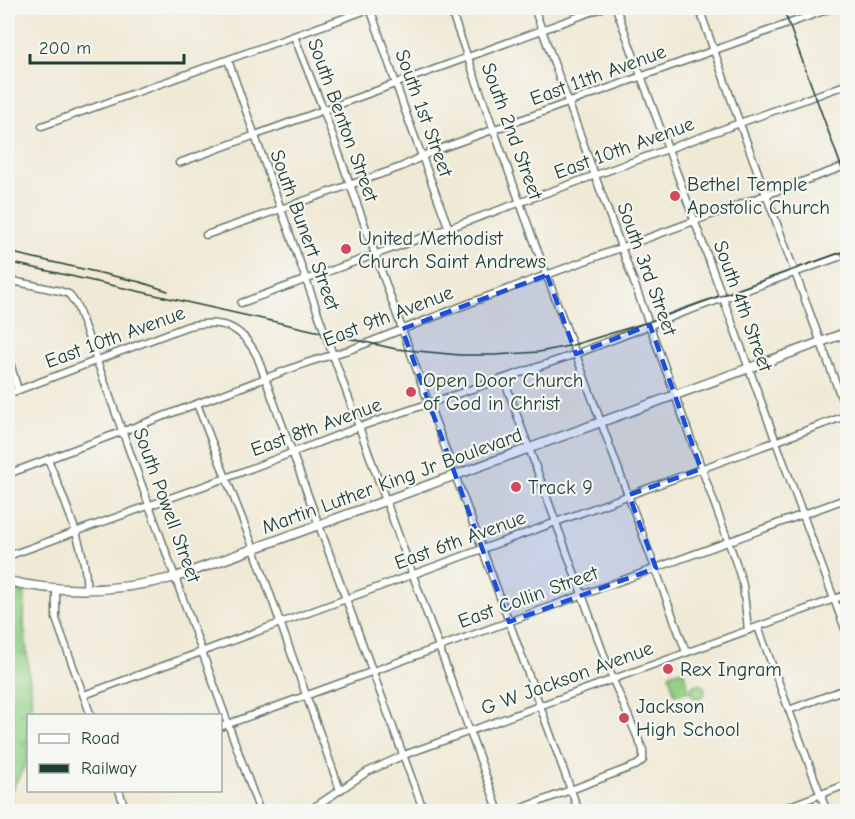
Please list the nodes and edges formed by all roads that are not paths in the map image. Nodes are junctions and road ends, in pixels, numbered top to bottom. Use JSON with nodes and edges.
{"nodes":[{"id":1,"x":371,"y":8,"type":"edge"},
{"id":2,"x":450,"y":8,"type":"edge"},
{"id":3,"x":534,"y":8,"type":"edge"},
{"id":4,"x":602,"y":8,"type":"edge"},
{"id":5,"x":616,"y":8,"type":"edge"},
{"id":6,"x":699,"y":8,"type":"edge"},
{"id":7,"x":832,"y":8,"type":"edge"},
{"id":8,"x":542,"y":29,"type":"junction"},
{"id":9,"x":294,"y":36,"type":"junction"},
{"id":10,"x":715,"y":50,"type":"junction"},
{"id":11,"x":467,"y":56,"type":"junction"},
{"id":12,"x":228,"y":60,"type":"junction"},
{"id":13,"x":640,"y":77,"type":"junction"},
{"id":14,"x":395,"y":82,"type":"junction"},
{"id":15,"x":848,"y":84,"type":"edge"},
{"id":16,"x":569,"y":102,"type":"junction"},
{"id":17,"x":323,"y":109,"type":"junction"},
{"id":18,"x":740,"y":124,"type":"junction"},
{"id":19,"x":42,"y":126,"type":"dead end"},
{"id":20,"x":493,"y":130,"type":"junction"},
{"id":21,"x":254,"y":135,"type":"junction"},
{"id":22,"x":667,"y":150,"type":"junction"},
{"id":23,"x":422,"y":157,"type":"junction"},
{"id":24,"x":179,"y":163,"type":"dead end"},
{"id":25,"x":848,"y":165,"type":"edge"},
{"id":26,"x":595,"y":176,"type":"junction"},
{"id":27,"x":351,"y":185,"type":"junction"},
{"id":28,"x":767,"y":195,"type":"junction"},
{"id":29,"x":520,"y":203,"type":"junction"},
{"id":30,"x":281,"y":209,"type":"junction"},
{"id":31,"x":694,"y":222,"type":"junction"},
{"id":32,"x":448,"y":229,"type":"junction"},
{"id":33,"x":206,"y":235,"type":"dead end"},
{"id":34,"x":621,"y":248,"type":"junction"},
{"id":35,"x":375,"y":255,"type":"junction"},
{"id":36,"x":839,"y":257,"type":"dead end"},
{"id":37,"x":796,"y":273,"type":"junction"},
{"id":38,"x":547,"y":275,"type":"junction"},
{"id":39,"x":8,"y":280,"type":"edge"},
{"id":40,"x":306,"y":280,"type":"junction"},
{"id":41,"x":723,"y":298,"type":"junction"},
{"id":42,"x":241,"y":303,"type":"dead end"},
{"id":43,"x":650,"y":325,"type":"junction"},
{"id":44,"x":402,"y":329,"type":"junction"},
{"id":45,"x":848,"y":332,"type":"edge"},
{"id":46,"x":821,"y":342,"type":"junction"},
{"id":47,"x":576,"y":354,"type":"junction"},
{"id":48,"x":333,"y":355,"type":"junction"},
{"id":49,"x":8,"y":356,"type":"edge"},
{"id":50,"x":97,"y":359,"type":"junction"},
{"id":51,"x":748,"y":369,"type":"junction"},
{"id":52,"x":265,"y":379,"type":"junction"},
{"id":53,"x":504,"y":380,"type":"junction"},
{"id":54,"x":18,"y":390,"type":"junction"},
{"id":55,"x":8,"y":394,"type":"edge"},
{"id":56,"x":675,"y":395,"type":"junction"},
{"id":57,"x":197,"y":404,"type":"junction"},
{"id":58,"x":429,"y":404,"type":"junction"},
{"id":59,"x":847,"y":415,"type":"edge"},
{"id":60,"x":602,"y":422,"type":"junction"},
{"id":61,"x":359,"y":427,"type":"junction"},
{"id":62,"x":123,"y":433,"type":"junction"},
{"id":63,"x":775,"y":442,"type":"junction"},
{"id":64,"x":529,"y":448,"type":"junction"},
{"id":65,"x":291,"y":452,"type":"junction"},
{"id":66,"x":48,"y":459,"type":"junction"},
{"id":67,"x":702,"y":469,"type":"junction"},
{"id":68,"x":8,"y":474,"type":"edge"},
{"id":69,"x":456,"y":475,"type":"junction"},
{"id":70,"x":226,"y":478,"type":"junction"},
{"id":71,"x":629,"y":495,"type":"junction"},
{"id":72,"x":848,"y":498,"type":"edge"},
{"id":73,"x":387,"y":502,"type":"junction"},
{"id":74,"x":150,"y":506,"type":"junction"},
{"id":75,"x":801,"y":515,"type":"junction"},
{"id":76,"x":556,"y":523,"type":"junction"},
{"id":77,"x":320,"y":526,"type":"junction"},
{"id":78,"x":74,"y":532,"type":"junction"},
{"id":79,"x":728,"y":542,"type":"junction"},
{"id":80,"x":483,"y":548,"type":"junction"},
{"id":81,"x":254,"y":549,"type":"junction"},
{"id":82,"x":8,"y":555,"type":"edge"},
{"id":83,"x":656,"y":568,"type":"junction"},
{"id":84,"x":414,"y":574,"type":"junction"},
{"id":85,"x":176,"y":578,"type":"junction"},
{"id":86,"x":8,"y":581,"type":"edge"},
{"id":87,"x":56,"y":588,"type":"junction"},
{"id":88,"x":86,"y":590,"type":"junction"},
{"id":89,"x":848,"y":594,"type":"edge"},
{"id":90,"x":583,"y":595,"type":"junction"},
{"id":91,"x":834,"y":599,"type":"junction"},
{"id":92,"x":346,"y":600,"type":"junction"},
{"id":93,"x":510,"y":622,"type":"junction"},
{"id":94,"x":281,"y":623,"type":"junction"},
{"id":95,"x":758,"y":627,"type":"junction"},
{"id":96,"x":748,"y":630,"type":"junction"},
{"id":97,"x":848,"y":637,"type":"edge"},
{"id":98,"x":438,"y":647,"type":"junction"},
{"id":99,"x":204,"y":651,"type":"junction"},
{"id":100,"x":686,"y":652,"type":"junction"},
{"id":101,"x":373,"y":672,"type":"junction"},
{"id":102,"x":613,"y":680,"type":"junction"},
{"id":103,"x":848,"y":688,"type":"edge"},
{"id":104,"x":84,"y":695,"type":"junction"},
{"id":105,"x":307,"y":696,"type":"junction"},
{"id":106,"x":540,"y":706,"type":"junction"},
{"id":107,"x":789,"y":710,"type":"junction"},
{"id":108,"x":91,"y":714,"type":"edge"},
{"id":109,"x":228,"y":724,"type":"junction"},
{"id":110,"x":222,"y":726,"type":"edge"},
{"id":111,"x":469,"y":732,"type":"junction"},
{"id":112,"x":404,"y":755,"type":"junction"},
{"id":113,"x":848,"y":784,"type":"edge"},
{"id":114,"x":340,"y":790,"type":"junction"},
{"id":115,"x":571,"y":790,"type":"junction"},
{"id":116,"x":120,"y":792,"type":"edge"},
{"id":117,"x":820,"y":794,"type":"junction"},
{"id":118,"x":126,"y":812,"type":"edge"},
{"id":119,"x":260,"y":812,"type":"edge"},
{"id":120,"x":307,"y":812,"type":"edge"},
{"id":121,"x":424,"y":812,"type":"edge"},
{"id":122,"x":499,"y":812,"type":"edge"},
{"id":123,"x":512,"y":812,"type":"edge"},
{"id":124,"x":579,"y":812,"type":"edge"},
{"id":125,"x":774,"y":812,"type":"edge"},
{"id":126,"x":827,"y":812,"type":"edge"}],
"edges":[{"from":1,"to":9,"type":"street"},
{"from":1,"to":14,"type":"street","name":"South 1st Street"},
{"from":2,"to":11,"type":"street","name":"South 2nd Street"},
{"from":3,"to":8,"type":"street","name":"South 3rd Street"},
{"from":4,"to":8,"type":"street"},
{"from":5,"to":13,"type":"street","name":"South 4th Street"},
{"from":6,"to":10,"type":"street"},
{"from":7,"to":10,"type":"street","name":"East 11th Avenue"},
{"from":8,"to":11,"type":"street"},
{"from":8,"to":16,"type":"street","name":"South 3rd Street"},
{"from":9,"to":12,"type":"street"},
{"from":9,"to":17,"type":"street","name":"South Benton Street"},
{"from":10,"to":13,"type":"street","name":"East 11th Avenue"},
{"from":10,"to":18,"type":"street"},
{"from":11,"to":14,"type":"street"},
{"from":11,"to":20,"type":"street","name":"South 2nd Street"},
{"from":12,"to":19,"type":"street"},
{"from":12,"to":21,"type":"street","name":"South Bunert Street"},
{"from":13,"to":16,"type":"street","name":"East 11th Avenue"},
{"from":13,"to":22,"type":"street","name":"South 4th Street"},
{"from":14,"to":17,"type":"street"},
{"from":14,"to":23,"type":"street","name":"South 1st Street"},
{"from":15,"to":18,"type":"street","name":"East 10th Avenue"},
{"from":16,"to":20,"type":"street","name":"East 11th Avenue"},
{"from":16,"to":26,"type":"street","name":"South 3rd Street"},
{"from":17,"to":21,"type":"street"},
{"from":17,"to":27,"type":"street","name":"South Benton Street"},
{"from":18,"to":22,"type":"street","name":"East 10th Avenue"},
{"from":18,"to":28,"type":"street"},
{"from":20,"to":23,"type":"street","name":"East 11th Avenue"},
{"from":20,"to":29,"type":"street","name":"South 2nd Street"},
{"from":21,"to":24,"type":"street"},
{"from":21,"to":30,"type":"street","name":"South Bunert Street"},
{"from":22,"to":26,"type":"street","name":"East 10th Avenue"},
{"from":22,"to":31,"type":"street","name":"South 4th Street"},
{"from":23,"to":27,"type":"street","name":"East 11th Avenue"},
{"from":23,"to":32,"type":"street","name":"South 1st Street"},
{"from":25,"to":28,"type":"street","name":"East 9th Avenue"},
{"from":26,"to":29,"type":"street","name":"East 10th Avenue"},
{"from":26,"to":34,"type":"street","name":"South 3rd Street"},
{"from":27,"to":30,"type":"street","name":"East 11th Avenue"},
{"from":27,"to":35,"type":"street","name":"South Benton Street"},
{"from":28,"to":31,"type":"street","name":"East 9th Avenue"},
{"from":28,"to":37,"type":"street"},
{"from":29,"to":32,"type":"street","name":"East 10th Avenue"},
{"from":29,"to":38,"type":"street","name":"South 2nd Street"},
{"from":30,"to":33,"type":"street","name":"East 11th Avenue"},
{"from":30,"to":40,"type":"street","name":"South Bunert Street"},
{"from":31,"to":34,"type":"street","name":"East 9th Avenue"},
{"from":31,"to":41,"type":"street","name":"South 4th Street"},
{"from":32,"to":35,"type":"street","name":"East 10th Avenue"},
{"from":34,"to":38,"type":"street","name":"East 9th Avenue"},
{"from":34,"to":43,"type":"street","name":"South 3rd Street"},
{"from":35,"to":40,"type":"street","name":"East 10th Avenue"},
{"from":35,"to":44,"type":"street","name":"South Benton Street"},
{"from":36,"to":37,"type":"street","name":"East 8th Avenue"},
{"from":37,"to":41,"type":"street","name":"East 8th Avenue"},
{"from":37,"to":46,"type":"street"},
{"from":38,"to":44,"type":"street","name":"East 9th Avenue"},
{"from":38,"to":47,"type":"street","name":"South 2nd Street"},
{"from":39,"to":50,"type":"street","name":"South Powell Street"},
{"from":40,"to":42,"type":"street","name":"East 10th Avenue"},
{"from":40,"to":48,"type":"street","name":"South Bunert Street"},
{"from":41,"to":43,"type":"street","name":"East 8th Avenue"},
{"from":41,"to":51,"type":"street","name":"South 4th Street"},
{"from":43,"to":47,"type":"street","name":"East 8th Avenue"},
{"from":43,"to":56,"type":"street","name":"South 3rd Street"},
{"from":44,"to":48,"type":"street","name":"East 9th Avenue"},
{"from":44,"to":58,"type":"street","name":"South Benton Street"},
{"from":45,"to":46,"type":"main road","name":"Martin Luther King Jr Boulevard"},
{"from":46,"to":51,"type":"main road","name":"Martin Luther King Jr Boulevard"},
{"from":46,"to":59,"type":"street"},
{"from":47,"to":53,"type":"street","name":"East 8th Avenue"},
{"from":47,"to":60,"type":"street","name":"South 2nd Street"},
{"from":48,"to":52,"type":"street","name":"East 9th Avenue"},
{"from":48,"to":61,"type":"street","name":"South Bunert Street"},
{"from":49,"to":54,"type":"street"},
{"from":50,"to":52,"type":"street","name":"East 10th Avenue"},
{"from":50,"to":54,"type":"street","name":"East 10th Avenue"},
{"from":50,"to":62,"type":"street","name":"South Powell Street"},
{"from":51,"to":56,"type":"main road","name":"Martin Luther King Jr Boulevard"},
{"from":51,"to":63,"type":"street","name":"South 4th Street"},
{"from":52,"to":57,"type":"street","name":"East 9th Avenue"},
{"from":52,"to":65,"type":"street"},
{"from":53,"to":58,"type":"street","name":"East 8th Avenue"},
{"from":53,"to":64,"type":"street"},
{"from":54,"to":55,"type":"street","name":"East 10th Avenue"},
{"from":56,"to":60,"type":"main road","name":"Martin Luther King Jr Boulevard"},
{"from":56,"to":67,"type":"street","name":"South 3rd Street"},
{"from":57,"to":62,"type":"street","name":"East 9th Avenue"},
{"from":57,"to":70,"type":"street"},
{"from":58,"to":61,"type":"street","name":"East 8th Avenue"},
{"from":58,"to":69,"type":"street","name":"South Benton Street"},
{"from":59,"to":63,"type":"street","name":"East 6th Avenue"},
{"from":60,"to":64,"type":"main road","name":"Martin Luther King Jr Boulevard"},
{"from":60,"to":71,"type":"street","name":"South 2nd Street"},
{"from":61,"to":65,"type":"street","name":"East 8th Avenue"},
{"from":61,"to":73,"type":"street","name":"South Bunert Street"},
{"from":62,"to":66,"type":"street","name":"East 9th Avenue"},
{"from":62,"to":74,"type":"street","name":"South Powell Street"},
{"from":63,"to":67,"type":"street","name":"East 6th Avenue"},
{"from":63,"to":75,"type":"street","name":"South 4th Street"},
{"from":64,"to":69,"type":"main road","name":"Martin Luther King Jr Boulevard"},
{"from":64,"to":76,"type":"street"},
{"from":65,"to":70,"type":"street","name":"East 8th Avenue"},
{"from":65,"to":77,"type":"street"},
{"from":66,"to":68,"type":"street","name":"East 9th Avenue"},
{"from":66,"to":78,"type":"street"},
{"from":67,"to":71,"type":"street","name":"East 6th Avenue"},
{"from":67,"to":79,"type":"street","name":"South 3rd Street"},
{"from":69,"to":73,"type":"main road","name":"Martin Luther King Jr Boulevard"},
{"from":69,"to":80,"type":"street","name":"South Benton Street"},
{"from":70,"to":74,"type":"street","name":"East 8th Avenue"},
{"from":70,"to":81,"type":"street"},
{"from":71,"to":76,"type":"street","name":"East 6th Avenue"},
{"from":71,"to":83,"type":"street","name":"South 2nd Street"},
{"from":72,"to":75,"type":"street","name":"East Collin Street"},
{"from":73,"to":77,"type":"main road","name":"Martin Luther King Jr Boulevard"},
{"from":73,"to":84,"type":"street","name":"South Bunert Street"},
{"from":74,"to":78,"type":"street","name":"East 8th Avenue"},
{"from":74,"to":85,"type":"street","name":"South Powell Street"},
{"from":75,"to":79,"type":"street","name":"East Collin Street"},
{"from":75,"to":91,"type":"street","name":"South 4th Street"},
{"from":76,"to":80,"type":"street","name":"East 6th Avenue"},
{"from":76,"to":90,"type":"street"},
{"from":77,"to":81,"type":"main road","name":"Martin Luther King Jr Boulevard"},
{"from":77,"to":92,"type":"street"},
{"from":78,"to":82,"type":"street","name":"East 8th Avenue"},
{"from":78,"to":88,"type":"street"},
{"from":79,"to":83,"type":"street","name":"East Collin Street"},
{"from":79,"to":96,"type":"street","name":"South 3rd Street"},
{"from":80,"to":84,"type":"street","name":"East 6th Avenue"},
{"from":80,"to":93,"type":"street","name":"South Benton Street"},
{"from":81,"to":85,"type":"main road","name":"Martin Luther King Jr Boulevard"},
{"from":81,"to":94,"type":"street"},
{"from":83,"to":90,"type":"street","name":"East Collin Street"},
{"from":83,"to":100,"type":"street","name":"South 2nd Street"},
{"from":84,"to":92,"type":"street","name":"East 6th Avenue"},
{"from":84,"to":98,"type":"street","name":"South Bunert Street"},
{"from":85,"to":88,"type":"main road","name":"Martin Luther King Jr Boulevard"},
{"from":85,"to":99,"type":"street","name":"South Powell Street"},
{"from":86,"to":87,"type":"main road","name":"Martin Luther King Jr Boulevard"},
{"from":87,"to":88,"type":"main road","name":"Martin Luther King Jr Boulevard"},
{"from":87,"to":104,"type":"street"},
{"from":89,"to":91,"type":"street","name":"G W Jackson Avenue"},
{"from":90,"to":93,"type":"street","name":"East Collin Street"},
{"from":90,"to":102,"type":"street"},
{"from":91,"to":95,"type":"street","name":"G W Jackson Avenue"},
{"from":91,"to":97,"type":"street","name":"South 4th Street"},
{"from":92,"to":94,"type":"street","name":"East 6th Avenue"},
{"from":92,"to":101,"type":"street"},
{"from":93,"to":98,"type":"street","name":"East Collin Street"},
{"from":93,"to":106,"type":"street","name":"South Benton Street"},
{"from":94,"to":99,"type":"street","name":"East 6th Avenue"},
{"from":94,"to":105,"type":"street"},
{"from":95,"to":96,"type":"street","name":"G W Jackson Avenue"},
{"from":95,"to":107,"type":"street"},
{"from":96,"to":100,"type":"street","name":"G W Jackson Avenue"},
{"from":98,"to":101,"type":"street","name":"East Collin Street"},
{"from":98,"to":111,"type":"street","name":"South Bunert Street"},
{"from":99,"to":104,"type":"street","name":"East 6th Avenue"},
{"from":99,"to":109,"type":"street","name":"South Powell Street"},
{"from":100,"to":102,"type":"street","name":"G W Jackson Avenue"},
{"from":101,"to":105,"type":"street","name":"East Collin Street"},
{"from":101,"to":112,"type":"street"},
{"from":102,"to":106,"type":"street","name":"G W Jackson Avenue"},
{"from":102,"to":115,"type":"street"},
{"from":103,"to":107,"type":"street"},
{"from":104,"to":108,"type":"street"},
{"from":105,"to":109,"type":"street","name":"East Collin Street"},
{"from":105,"to":114,"type":"street"},
{"from":106,"to":111,"type":"street","name":"G W Jackson Avenue"},
{"from":106,"to":115,"type":"street","name":"South Benton Street"},
{"from":107,"to":117,"type":"street"},
{"from":109,"to":110,"type":"street","name":"East Collin Street"},
{"from":109,"to":119,"type":"street","name":"South Powell Street"},
{"from":111,"to":112,"type":"street","name":"G W Jackson Avenue"},
{"from":111,"to":122,"type":"street","name":"South Bunert Street"},
{"from":112,"to":114,"type":"street","name":"G W Jackson Avenue"},
{"from":112,"to":121,"type":"street"},
{"from":113,"to":117,"type":"street"},
{"from":114,"to":120,"type":"street","name":"G W Jackson Avenue"},
{"from":115,"to":123,"type":"street"},
{"from":115,"to":124,"type":"street","name":"South Benton Street"},
{"from":116,"to":118,"type":"street"},
{"from":117,"to":125,"type":"street"},
{"from":117,"to":126,"type":"street"}]}
